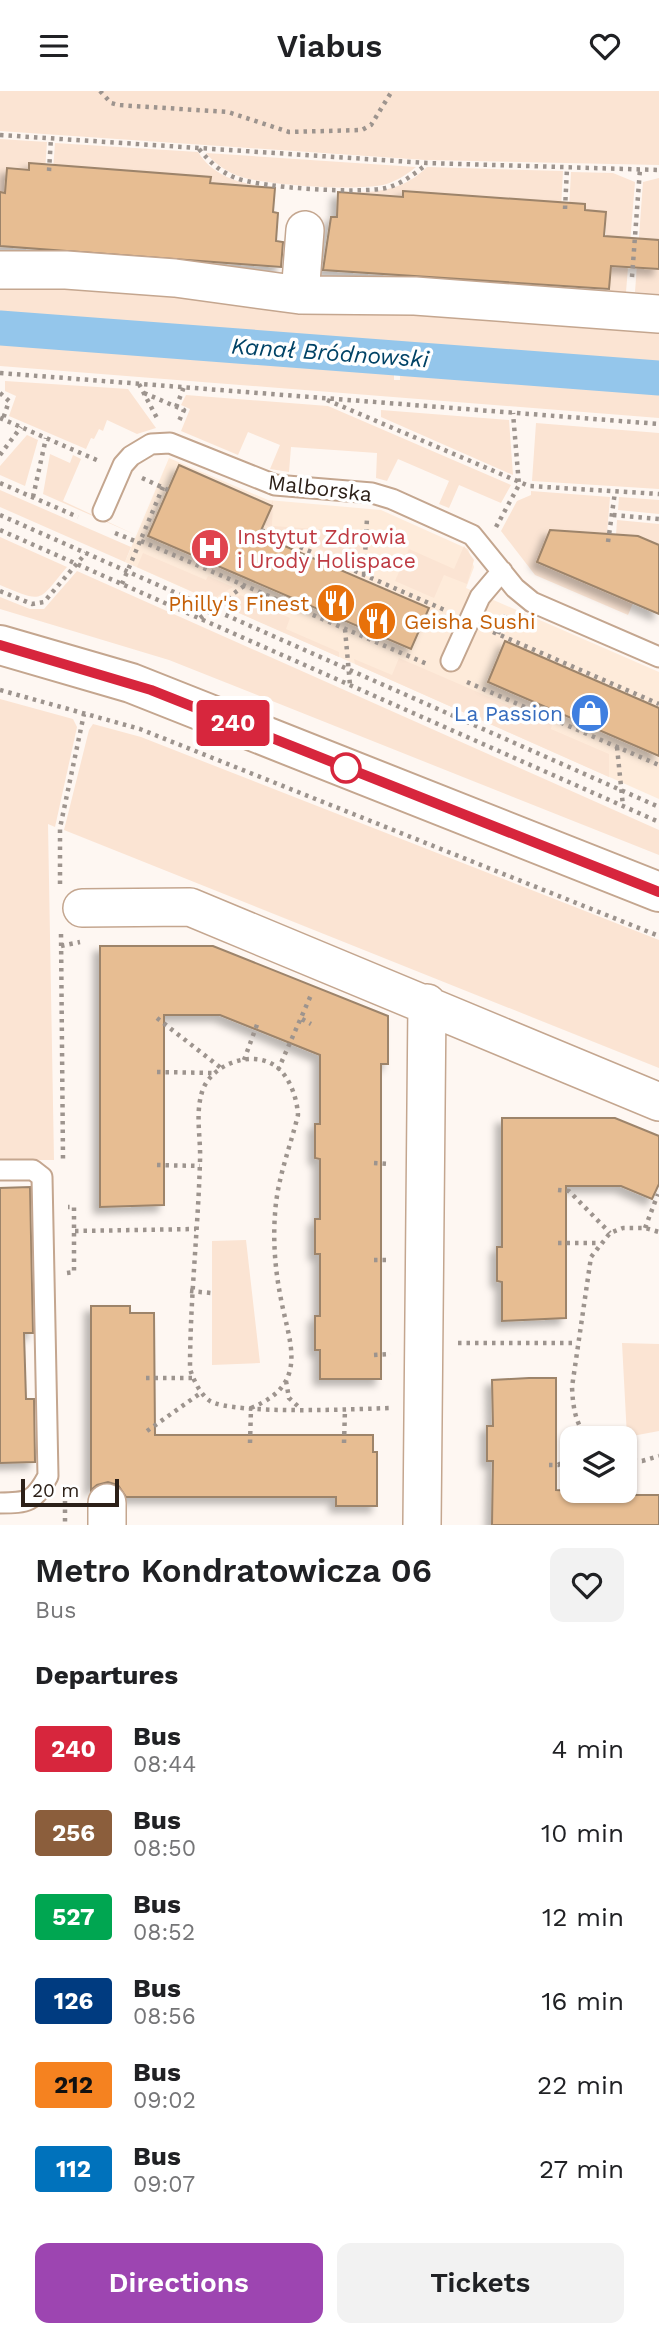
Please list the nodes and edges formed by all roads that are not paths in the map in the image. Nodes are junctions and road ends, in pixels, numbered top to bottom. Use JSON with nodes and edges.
{"nodes":[{"id":1,"x":304,"y":230,"type":"dead end"},
{"id":2,"x":0,"y":270,"type":"edge"},
{"id":3,"x":300,"y":295,"type":"junction"},
{"id":4,"x":659,"y":314,"type":"edge"},
{"id":5,"x":104,"y":519,"type":"road end"},
{"id":6,"x":502,"y":571,"type":"junction"},
{"id":7,"x":0,"y":645,"type":"edge"},
{"id":8,"x":659,"y":657,"type":"edge"},
{"id":9,"x":448,"y":669,"type":"road end"},
{"id":10,"x":659,"y":892,"type":"edge"},
{"id":11,"x":84,"y":923,"type":"road end"},
{"id":12,"x":427,"y":1003,"type":"junction"},
{"id":13,"x":659,"y":1102,"type":"edge"},
{"id":14,"x":0,"y":1170,"type":"edge"},
{"id":15,"x":0,"y":1503,"type":"edge"},
{"id":16,"x":422,"y":1525,"type":"edge"}],
"edges":[{"from":1,"to":3,"type":"street"},
{"from":2,"to":3,"type":"street"},
{"from":3,"to":4,"type":"street"},
{"from":5,"to":6,"type":"lane","name":"Malborska"},
{"from":6,"to":8,"type":"lane","name":"Malborska"},
{"from":6,"to":9,"type":"lane"},
{"from":7,"to":10,"type":"street"},
{"from":11,"to":12,"type":"street"},
{"from":12,"to":13,"type":"street"},
{"from":12,"to":16,"type":"street"},
{"from":14,"to":15,"type":"lane"}]}
